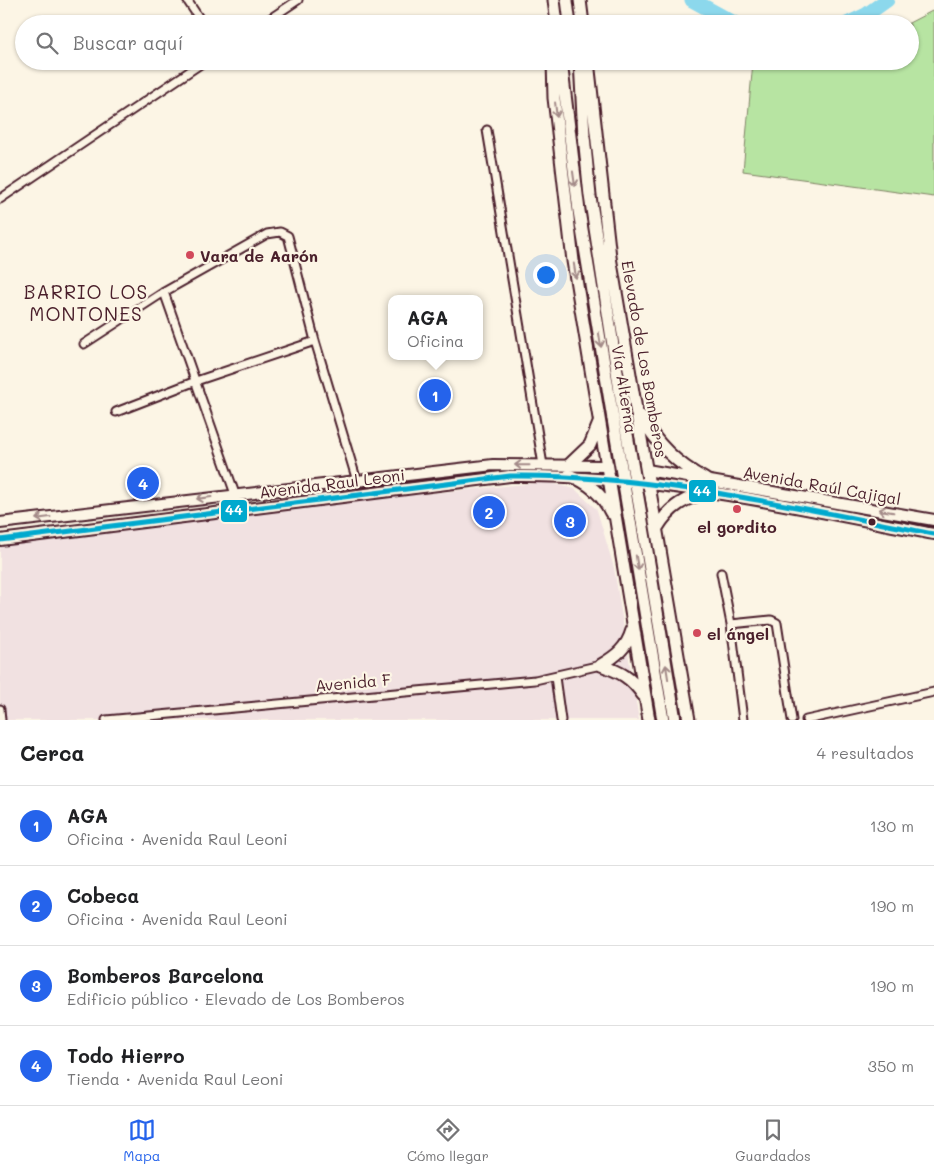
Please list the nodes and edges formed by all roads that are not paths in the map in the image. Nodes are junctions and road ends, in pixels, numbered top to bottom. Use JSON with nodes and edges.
{"nodes":[{"id":1,"x":187,"y":0,"type":"edge"},
{"id":2,"x":298,"y":0,"type":"edge"},
{"id":3,"x":553,"y":0,"type":"edge"},
{"id":4,"x":579,"y":0,"type":"edge"},
{"id":5,"x":197,"y":15,"type":"edge"},
{"id":6,"x":276,"y":15,"type":"edge"},
{"id":7,"x":552,"y":15,"type":"edge"},
{"id":8,"x":556,"y":15,"type":"edge"},
{"id":9,"x":578,"y":15,"type":"edge"},
{"id":10,"x":582,"y":15,"type":"edge"},
{"id":11,"x":192,"y":70,"type":"edge"},
{"id":12,"x":553,"y":70,"type":"edge"},
{"id":13,"x":562,"y":70,"type":"edge"},
{"id":14,"x":580,"y":70,"type":"edge"},
{"id":15,"x":589,"y":70,"type":"edge"},
{"id":16,"x":487,"y":130,"type":"dead end"},
{"id":17,"x":0,"y":199,"type":"edge"},
{"id":18,"x":164,"y":292,"type":"junction"},
{"id":19,"x":315,"y":341,"type":"junction"},
{"id":20,"x":84,"y":344,"type":"dead end"},
{"id":21,"x":196,"y":381,"type":"junction"},
{"id":22,"x":636,"y":406,"type":"junction"},
{"id":23,"x":116,"y":412,"type":"dead end"},
{"id":24,"x":618,"y":418,"type":"junction"},
{"id":25,"x":600,"y":422,"type":"junction"},
{"id":26,"x":543,"y":465,"type":"junction"},
{"id":27,"x":606,"y":466,"type":"junction"},
{"id":28,"x":569,"y":470,"type":"junction"},
{"id":29,"x":647,"y":470,"type":"junction"},
{"id":30,"x":705,"y":478,"type":"junction"},
{"id":31,"x":608,"y":480,"type":"junction"},
{"id":32,"x":357,"y":481,"type":"junction"},
{"id":33,"x":650,"y":484,"type":"junction"},
{"id":34,"x":711,"y":492,"type":"junction"},
{"id":35,"x":235,"y":494,"type":"junction"},
{"id":36,"x":635,"y":515,"type":"junction"},
{"id":37,"x":934,"y":520,"type":"edge"},
{"id":38,"x":0,"y":523,"type":"edge"},
{"id":39,"x":657,"y":528,"type":"junction"},
{"id":40,"x":618,"y":534,"type":"junction"},
{"id":41,"x":934,"y":534,"type":"edge"},
{"id":42,"x":0,"y":540,"type":"edge"},
{"id":43,"x":721,"y":573,"type":"dead end"},
{"id":44,"x":731,"y":624,"type":"junction"},
{"id":45,"x":633,"y":626,"type":"junction"},
{"id":46,"x":601,"y":665,"type":"junction"},
{"id":47,"x":555,"y":677,"type":"junction"},
{"id":48,"x":934,"y":692,"type":"edge"},
{"id":49,"x":645,"y":698,"type":"junction"},
{"id":50,"x":0,"y":709,"type":"edge"},
{"id":51,"x":166,"y":717,"type":"edge"},
{"id":52,"x":1,"y":720,"type":"edge"},
{"id":53,"x":106,"y":720,"type":"edge"},
{"id":54,"x":561,"y":720,"type":"edge"},
{"id":55,"x":649,"y":720,"type":"edge"},
{"id":56,"x":663,"y":720,"type":"edge"},
{"id":57,"x":675,"y":720,"type":"edge"},
{"id":58,"x":689,"y":720,"type":"edge"},
{"id":59,"x":743,"y":720,"type":"edge"},
{"id":60,"x":792,"y":720,"type":"edge"},
{"id":61,"x":806,"y":720,"type":"edge"}],
"edges":[{"from":1,"to":5,"type":"street"},
{"from":2,"to":6,"type":"street"},
{"from":3,"to":7,"type":"highway"},
{"from":3,"to":8,"type":"highway"},
{"from":4,"to":9,"type":"highway"},
{"from":4,"to":10,"type":"highway"},
{"from":11,"to":17,"type":"street"},
{"from":12,"to":25,"type":"highway","one_way":true},
{"from":13,"to":24,"type":"highway","name":"Vía Alterna","one_way":true},
{"from":14,"to":24,"type":"highway","name":"Elevado de Los Bomberos"},
{"from":15,"to":22,"type":"highway","name":"Elevado de Los Bomberos"},
{"from":16,"to":26,"type":"street"},
{"from":18,"to":19,"type":"street"},
{"from":18,"to":20,"type":"street"},
{"from":18,"to":21,"type":"street"},
{"from":19,"to":21,"type":"street"},
{"from":19,"to":32,"type":"street"},
{"from":21,"to":23,"type":"street"},
{"from":21,"to":35,"type":"street"},
{"from":22,"to":29,"type":"highway","name":"Elevado de Los Bomberos"},
{"from":22,"to":30,"type":"highway"},
{"from":24,"to":36,"type":"highway","name":"Elevado de Los Bomberos","bridge":true},
{"from":25,"to":27,"type":"highway"},
{"from":25,"to":28,"type":"highway"},
{"from":26,"to":28,"type":"main road","name":"Avenida Raul Leoni"},
{"from":26,"to":32,"type":"main road","name":"Avenida Raul Leoni","one_way":true},
{"from":27,"to":28,"type":"main road","name":"Avenida Raul Leoni"},
{"from":27,"to":29,"type":"main road","name":"Avenida Raul Leoni"},
{"from":27,"to":31,"type":"highway"},
{"from":28,"to":31,"type":"main road","name":"Avenida Raul Leoni"},
{"from":28,"to":40,"type":"highway"},
{"from":28,"to":42,"type":"main road","name":"Avenida Raul Leoni"},
{"from":29,"to":30,"type":"main road","name":"Avenida Raúl Cajigal"},
{"from":29,"to":33,"type":"highway","name":"Elevado de Los Bomberos"},
{"from":37,"to":30,"type":"main road","name":"Avenida Raúl Cajigal","one_way":true},
{"from":31,"to":33,"type":"main road","name":"Avenida Raul Leoni"},
{"from":31,"to":40,"type":"highway"},
{"from":32,"to":35,"type":"main road","name":"Avenida Raul Leoni"},
{"from":33,"to":34,"type":"main road","name":"Avenida Raul Leoni"},
{"from":33,"to":39,"type":"highway","name":"Elevado de Los Bomberos"},
{"from":34,"to":39,"type":"highway"},
{"from":34,"to":41,"type":"main road","name":"Avenida Raul Leoni"},
{"from":35,"to":38,"type":"main road","name":"Avenida Raul Leoni","one_way":true},
{"from":36,"to":56,"type":"highway","one_way":true},
{"from":57,"to":36,"type":"highway","one_way":true},
{"from":39,"to":58,"type":"highway","name":"Elevado de Los Bomberos"},
{"from":40,"to":45,"type":"highway"},
{"from":43,"to":44,"type":"street"},
{"from":44,"to":59,"type":"street"},
{"from":44,"to":60,"type":"street"},
{"from":45,"to":46,"type":"highway"},
{"from":45,"to":49,"type":"highway"},
{"from":46,"to":47,"type":"street","name":"Avenida F"},
{"from":46,"to":49,"type":"highway"},
{"from":47,"to":51,"type":"street","name":"Avenida F"},
{"from":47,"to":54,"type":"street"},
{"from":48,"to":61,"type":"street"},
{"from":49,"to":55,"type":"highway"},
{"from":50,"to":52,"type":"street"},
{"from":51,"to":53,"type":"street","name":"Avenida F"}]}
